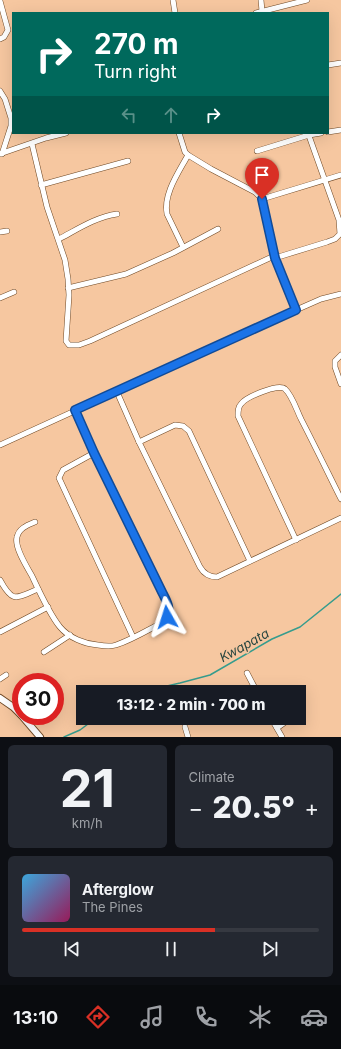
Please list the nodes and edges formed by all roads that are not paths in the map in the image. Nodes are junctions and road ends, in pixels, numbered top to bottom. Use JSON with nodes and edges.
{"nodes":[{"id":1,"x":173,"y":0,"type":"edge"},
{"id":2,"x":261,"y":0,"type":"edge"},
{"id":3,"x":307,"y":0,"type":"edge"},
{"id":4,"x":0,"y":1,"type":"edge"},
{"id":5,"x":262,"y":11,"type":"junction"},
{"id":6,"x":175,"y":12,"type":"edge"},
{"id":7,"x":259,"y":12,"type":"edge"},
{"id":8,"x":0,"y":39,"type":"edge"},
{"id":9,"x":341,"y":63,"type":"edge"},
{"id":10,"x":329,"y":66,"type":"edge"},
{"id":11,"x":0,"y":91,"type":"edge"},
{"id":12,"x":341,"y":130,"type":"edge"},
{"id":13,"x":329,"y":132,"type":"edge"},
{"id":14,"x":63,"y":134,"type":"edge"},
{"id":15,"x":179,"y":134,"type":"edge"},
{"id":16,"x":308,"y":134,"type":"edge"},
{"id":17,"x":32,"y":144,"type":"junction"},
{"id":18,"x":257,"y":151,"type":"dead end"},
{"id":19,"x":1,"y":154,"type":"edge"},
{"id":20,"x":188,"y":155,"type":"junction"},
{"id":21,"x":128,"y":161,"type":"dead end"},
{"id":22,"x":341,"y":175,"type":"edge"},
{"id":23,"x":325,"y":180,"type":"junction"},
{"id":24,"x":41,"y":185,"type":"junction"},
{"id":25,"x":262,"y":199,"type":"junction"},
{"id":26,"x":117,"y":214,"type":"dead end"},
{"id":27,"x":218,"y":229,"type":"dead end"},
{"id":28,"x":7,"y":231,"type":"dead end"},
{"id":29,"x":0,"y":232,"type":"edge"},
{"id":30,"x":59,"y":240,"type":"junction"},
{"id":31,"x":183,"y":247,"type":"junction"},
{"id":32,"x":275,"y":257,"type":"junction"},
{"id":33,"x":68,"y":288,"type":"junction"},
{"id":34,"x":14,"y":292,"type":"dead end"},
{"id":35,"x":341,"y":294,"type":"edge"},
{"id":36,"x":0,"y":298,"type":"edge"},
{"id":37,"x":296,"y":310,"type":"junction"},
{"id":38,"x":341,"y":355,"type":"edge"},
{"id":39,"x":341,"y":384,"type":"edge"},
{"id":40,"x":117,"y":392,"type":"junction"},
{"id":41,"x":75,"y":410,"type":"junction"},
{"id":42,"x":139,"y":442,"type":"junction"},
{"id":43,"x":0,"y":445,"type":"edge"},
{"id":44,"x":94,"y":453,"type":"junction"},
{"id":45,"x":341,"y":499,"type":"edge"},
{"id":46,"x":341,"y":518,"type":"edge"},
{"id":47,"x":35,"y":522,"type":"dead end"},
{"id":48,"x":296,"y":540,"type":"junction"},
{"id":49,"x":250,"y":561,"type":"junction"},
{"id":50,"x":0,"y":580,"type":"edge"},
{"id":51,"x":38,"y":589,"type":"junction"},
{"id":52,"x":48,"y":607,"type":"junction"},
{"id":53,"x":0,"y":632,"type":"edge"},
{"id":54,"x":70,"y":635,"type":"junction"},
{"id":55,"x":133,"y":637,"type":"junction"},
{"id":56,"x":44,"y":652,"type":"dead end"},
{"id":57,"x":247,"y":673,"type":"dead end"},
{"id":58,"x":6,"y":675,"type":"dead end"},
{"id":59,"x":0,"y":679,"type":"edge"},
{"id":60,"x":253,"y":685,"type":"edge"},
{"id":61,"x":0,"y":698,"type":"edge"},
{"id":62,"x":12,"y":706,"type":"edge"},
{"id":63,"x":29,"y":725,"type":"edge"},
{"id":64,"x":276,"y":725,"type":"edge"},
{"id":65,"x":281,"y":725,"type":"edge"},
{"id":66,"x":185,"y":727,"type":"dead end"},
{"id":67,"x":277,"y":728,"type":"junction"},
{"id":68,"x":40,"y":737,"type":"edge"},
{"id":69,"x":188,"y":737,"type":"edge"},
{"id":70,"x":282,"y":737,"type":"edge"}],
"edges":[{"from":1,"to":6,"type":"street"},
{"from":2,"to":5,"type":"street"},
{"from":3,"to":5,"type":"street"},
{"from":4,"to":8,"type":"street"},
{"from":5,"to":7,"type":"street"},
{"from":9,"to":10,"type":"street"},
{"from":11,"to":19,"type":"street"},
{"from":12,"to":13,"type":"street"},
{"from":14,"to":17,"type":"street"},
{"from":15,"to":20,"type":"street"},
{"from":16,"to":18,"type":"street"},
{"from":16,"to":23,"type":"street"},
{"from":17,"to":19,"type":"street"},
{"from":17,"to":24,"type":"street"},
{"from":20,"to":25,"type":"street"},
{"from":20,"to":31,"type":"street"},
{"from":21,"to":24,"type":"street"},
{"from":22,"to":23,"type":"street"},
{"from":23,"to":25,"type":"street"},
{"from":23,"to":32,"type":"street"},
{"from":24,"to":30,"type":"street"},
{"from":25,"to":32,"type":"street"},
{"from":26,"to":30,"type":"street"},
{"from":27,"to":31,"type":"street"},
{"from":28,"to":29,"type":"street"},
{"from":30,"to":33,"type":"street"},
{"from":31,"to":33,"type":"street"},
{"from":32,"to":33,"type":"street"},
{"from":32,"to":37,"type":"street"},
{"from":34,"to":36,"type":"street"},
{"from":35,"to":37,"type":"street"},
{"from":37,"to":40,"type":"street"},
{"from":38,"to":39,"type":"street"},
{"from":40,"to":41,"type":"street"},
{"from":40,"to":42,"type":"street"},
{"from":41,"to":43,"type":"street"},
{"from":41,"to":44,"type":"street"},
{"from":42,"to":49,"type":"street"},
{"from":42,"to":49,"type":"street"},
{"from":44,"to":55,"type":"street"},
{"from":44,"to":55,"type":"street"},
{"from":45,"to":48,"type":"street"},
{"from":46,"to":48,"type":"street"},
{"from":47,"to":51,"type":"street"},
{"from":48,"to":49,"type":"street"},
{"from":50,"to":51,"type":"street"},
{"from":51,"to":52,"type":"street"},
{"from":52,"to":53,"type":"street"},
{"from":52,"to":54,"type":"street"},
{"from":54,"to":55,"type":"street"},
{"from":54,"to":56,"type":"street"},
{"from":57,"to":60,"type":"street"},
{"from":58,"to":59,"type":"street"},
{"from":61,"to":62,"type":"street"},
{"from":63,"to":68,"type":"street"},
{"from":64,"to":67,"type":"street"},
{"from":65,"to":67,"type":"street"},
{"from":66,"to":69,"type":"street"},
{"from":67,"to":70,"type":"street"}]}
